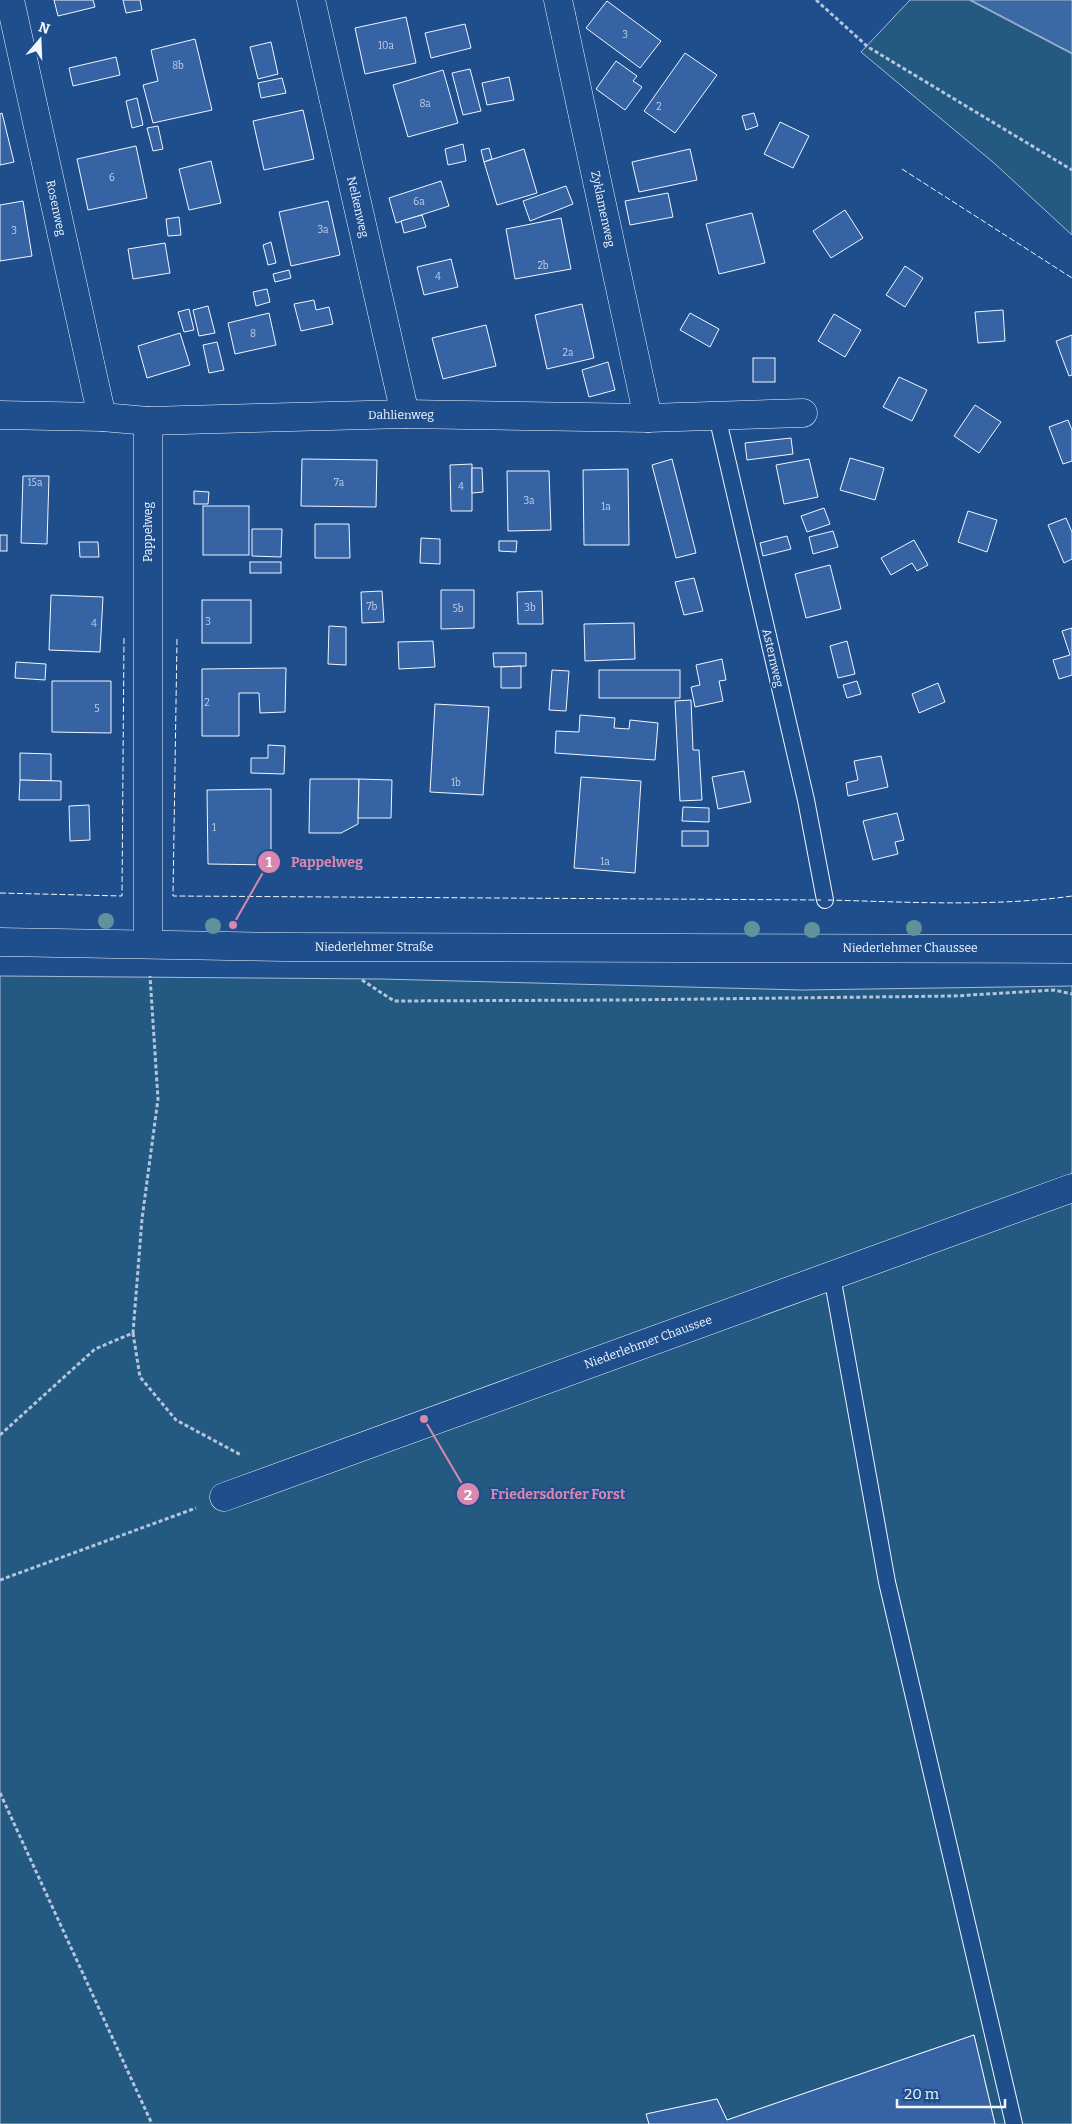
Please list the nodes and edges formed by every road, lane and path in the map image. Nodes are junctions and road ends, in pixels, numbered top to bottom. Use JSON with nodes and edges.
{"nodes":[{"id":1,"x":10,"y":0,"type":"edge"},
{"id":2,"x":311,"y":0,"type":"edge"},
{"id":3,"x":558,"y":0,"type":"edge"},
{"id":4,"x":816,"y":0,"type":"edge"},
{"id":5,"x":1072,"y":170,"type":"edge"},
{"id":6,"x":803,"y":412,"type":"dead end"},
{"id":7,"x":406,"y":414,"type":"junction"},
{"id":8,"x":0,"y":415,"type":"edge"},
{"id":9,"x":102,"y":416,"type":"junction"},
{"id":10,"x":718,"y":416,"type":"junction"},
{"id":11,"x":648,"y":418,"type":"junction"},
{"id":12,"x":148,"y":421,"type":"junction"},
{"id":13,"x":825,"y":900,"type":"dead end"},
{"id":14,"x":0,"y":942,"type":"edge"},
{"id":15,"x":148,"y":943,"type":"junction"},
{"id":16,"x":748,"y":947,"type":"joint"},
{"id":17,"x":1072,"y":949,"type":"edge"},
{"id":18,"x":361,"y":980,"type":"dead end"},
{"id":19,"x":1072,"y":994,"type":"edge"},
{"id":20,"x":1072,"y":1188,"type":"edge"},
{"id":21,"x":832,"y":1276,"type":"junction"},
{"id":22,"x":133,"y":1333,"type":"junction"},
{"id":23,"x":0,"y":1435,"type":"edge"},
{"id":24,"x":280,"y":1476,"type":"junction"},
{"id":25,"x":224,"y":1497,"type":"joint"},
{"id":26,"x":0,"y":1580,"type":"edge"},
{"id":27,"x":0,"y":1793,"type":"edge"},
{"id":28,"x":152,"y":2124,"type":"edge"},
{"id":29,"x":1014,"y":2124,"type":"edge"}],
"edges":[{"from":1,"to":9,"type":"street","name":"Rosenweg"},
{"from":2,"to":7,"type":"street","name":"Nelkenweg"},
{"from":3,"to":11,"type":"street","name":"Zyklamenweg"},
{"from":4,"to":5,"type":"path"},
{"from":6,"to":10,"type":"street","name":"Dahlienweg"},
{"from":7,"to":11,"type":"street","name":"Dahlienweg"},
{"from":7,"to":12,"type":"street","name":"Dahlienweg"},
{"from":8,"to":9,"type":"street","name":"Dahlienweg"},
{"from":9,"to":12,"type":"street","name":"Dahlienweg"},
{"from":10,"to":11,"type":"street","name":"Dahlienweg"},
{"from":10,"to":13,"type":"lane","name":"Asternweg"},
{"from":12,"to":15,"type":"street","name":"Pappelweg"},
{"from":14,"to":15,"type":"street","name":"Niederlehmer Straße"},
{"from":15,"to":16,"type":"street","name":"Niederlehmer Straße"},
{"from":15,"to":22,"type":"path"},
{"from":16,"to":17,"type":"street","name":"Niederlehmer Chaussee"},
{"from":18,"to":19,"type":"path"},
{"from":20,"to":21,"type":"street","name":"Niederlehmer Chaussee"},
{"from":21,"to":24,"type":"street","name":"Niederlehmer Chaussee"},
{"from":21,"to":29,"type":"lane"},
{"from":22,"to":23,"type":"path"},
{"from":22,"to":24,"type":"path"},
{"from":24,"to":25,"type":"street","name":"Niederlehmer Chaussee"},
{"from":25,"to":26,"type":"path"},
{"from":27,"to":28,"type":"path"}]}
